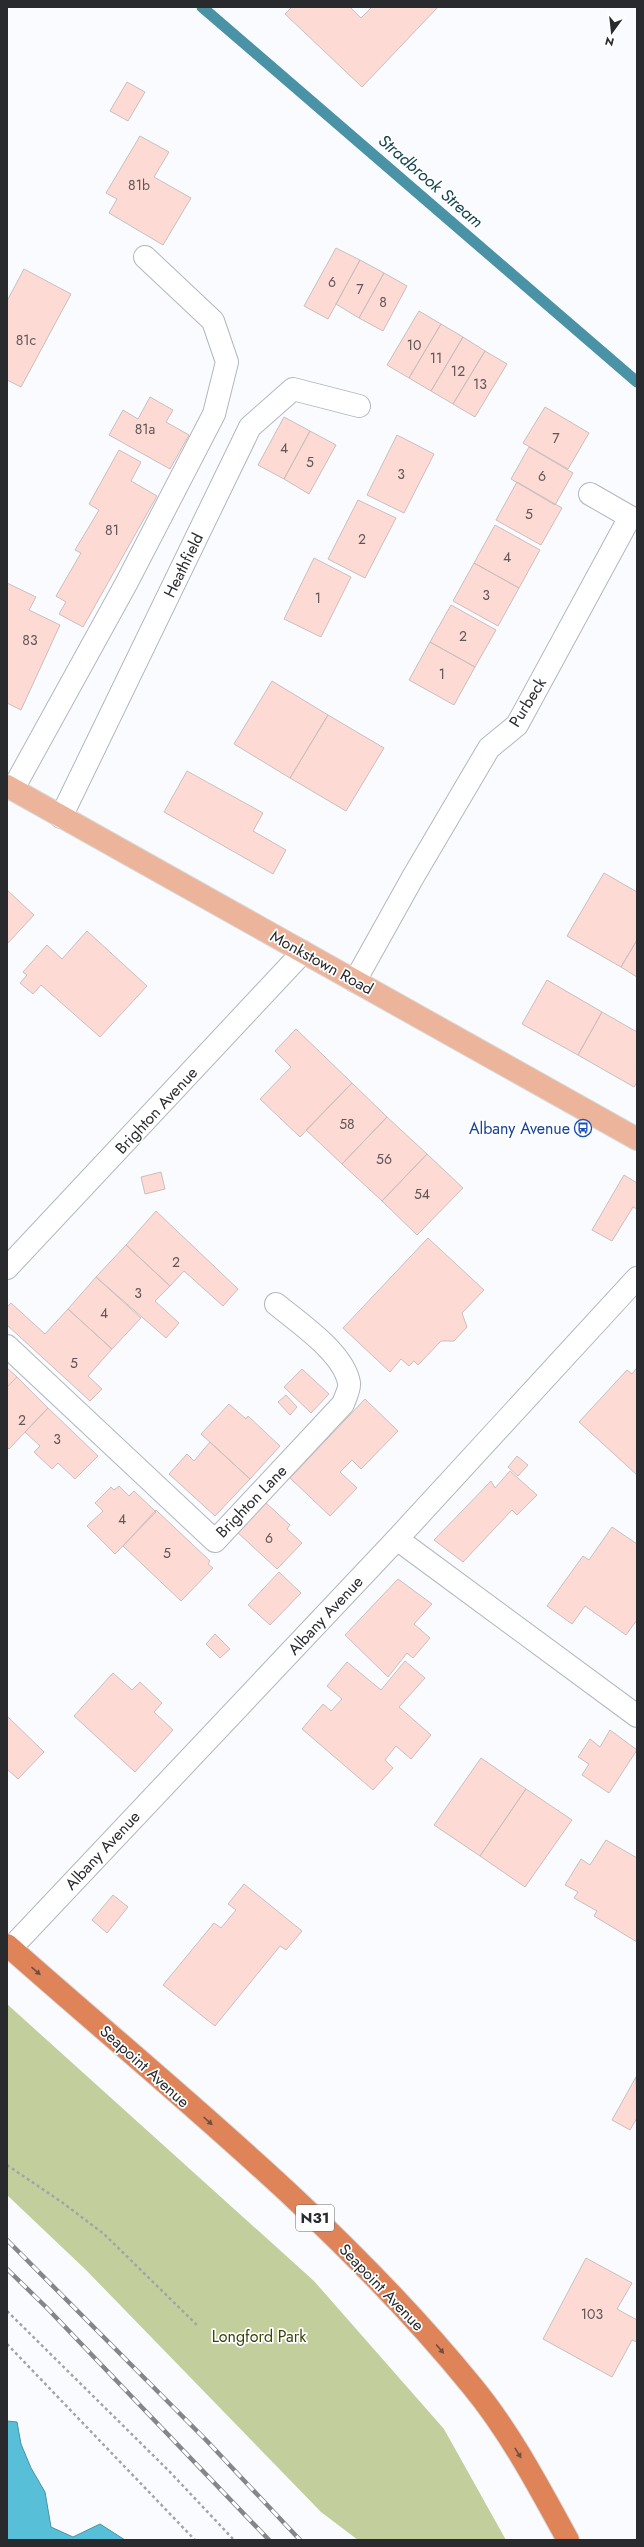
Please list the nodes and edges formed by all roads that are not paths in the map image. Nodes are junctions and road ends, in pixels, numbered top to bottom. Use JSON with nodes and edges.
{"nodes":[{"id":1,"x":145,"y":257,"type":"dead end"},
{"id":2,"x":359,"y":406,"type":"dead end"},
{"id":3,"x":590,"y":494,"type":"dead end"},
{"id":4,"x":10,"y":788,"type":"edge"},
{"id":5,"x":61,"y":817,"type":"junction"},
{"id":6,"x":303,"y":952,"type":"junction"},
{"id":7,"x":355,"y":981,"type":"junction"},
{"id":8,"x":637,"y":1139,"type":"edge"},
{"id":9,"x":7,"y":1268,"type":"edge"},
{"id":10,"x":637,"y":1278,"type":"edge"},
{"id":11,"x":276,"y":1304,"type":"dead end"},
{"id":12,"x":7,"y":1346,"type":"edge"},
{"id":13,"x":396,"y":1540,"type":"junction"},
{"id":14,"x":637,"y":1716,"type":"edge"},
{"id":15,"x":9,"y":1947,"type":"edge"},
{"id":16,"x":568,"y":2540,"type":"edge"}],
"edges":[{"from":1,"to":4,"type":"street"},
{"from":2,"to":5,"type":"street","name":"Heathfield"},
{"from":3,"to":7,"type":"street","name":"Purbeck"},
{"from":4,"to":5,"type":"main road","name":"Monkstown Road"},
{"from":5,"to":6,"type":"main road","name":"Monkstown Road"},
{"from":6,"to":7,"type":"main road","name":"Monkstown Road"},
{"from":6,"to":9,"type":"street","name":"Brighton Avenue"},
{"from":7,"to":8,"type":"main road","name":"Monkstown Road"},
{"from":10,"to":13,"type":"street","name":"Albany Avenue"},
{"from":11,"to":12,"type":"street","name":"Brighton Lane"},
{"from":13,"to":14,"type":"street"},
{"from":13,"to":15,"type":"street","name":"Albany Avenue"},
{"from":15,"to":16,"type":"highway","name":"Seapoint Avenue","number":"N31","one_way":true}]}
